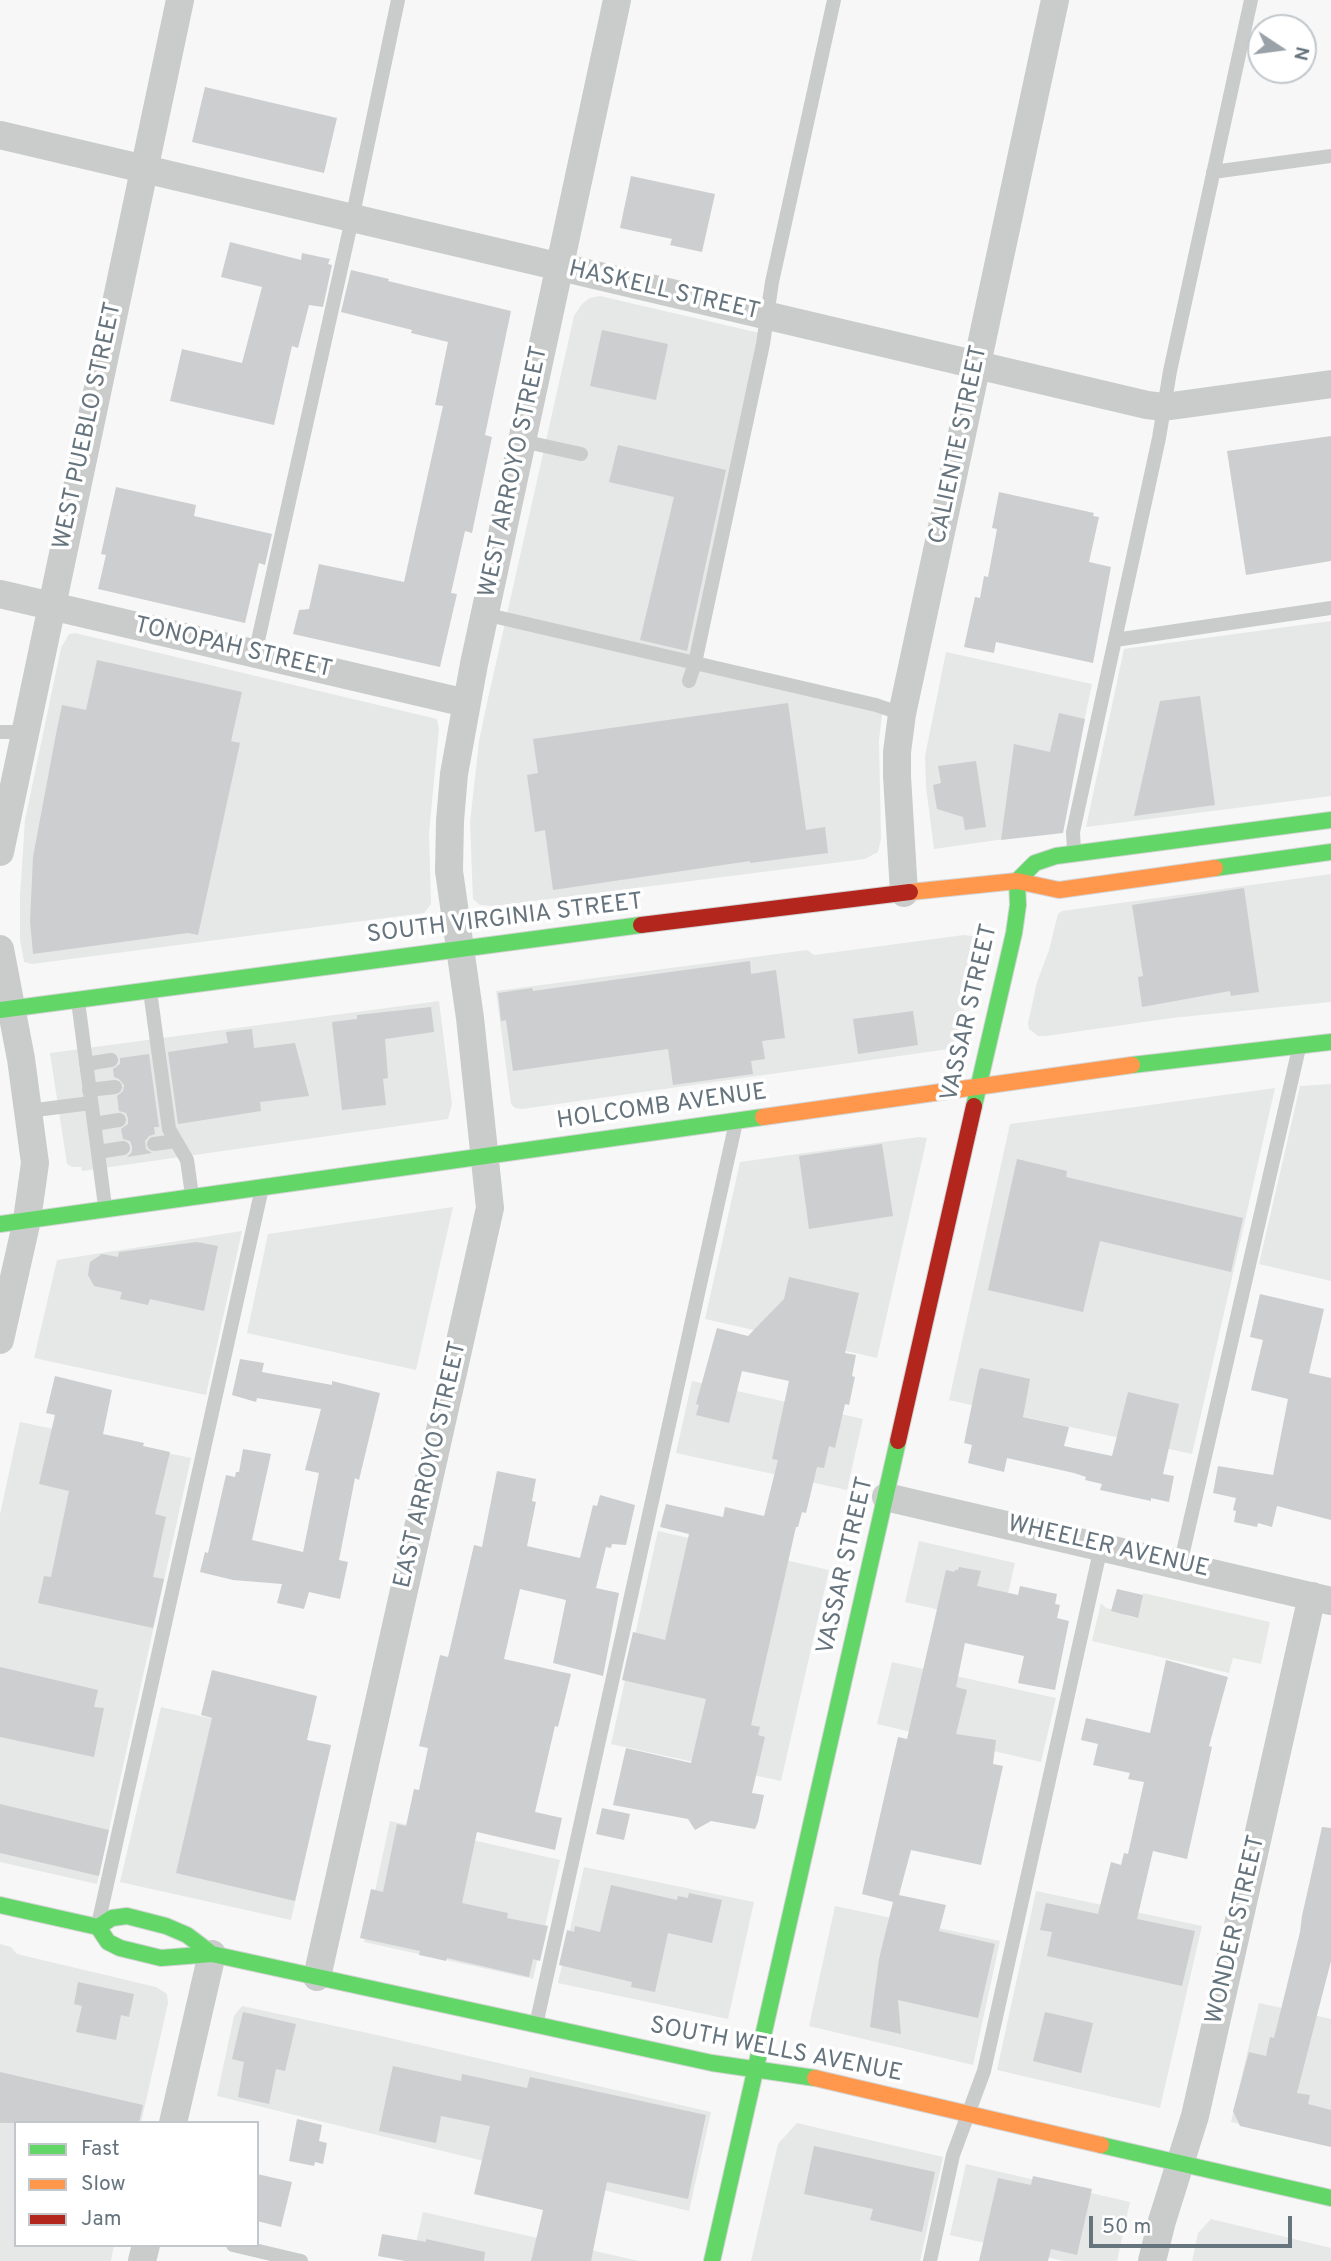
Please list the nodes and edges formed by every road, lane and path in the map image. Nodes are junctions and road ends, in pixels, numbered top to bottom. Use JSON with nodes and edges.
{"nodes":[{"id":1,"x":180,"y":0,"type":"edge"},
{"id":2,"x":398,"y":0,"type":"edge"},
{"id":3,"x":617,"y":0,"type":"edge"},
{"id":4,"x":834,"y":0,"type":"edge"},
{"id":5,"x":1055,"y":0,"type":"edge"},
{"id":6,"x":1251,"y":0,"type":"edge"},
{"id":7,"x":0,"y":135,"type":"edge"},
{"id":8,"x":1331,"y":156,"type":"edge"},
{"id":9,"x":144,"y":169,"type":"junction"},
{"id":10,"x":1213,"y":172,"type":"junction"},
{"id":11,"x":352,"y":219,"type":"junction"},
{"id":12,"x":560,"y":268,"type":"junction"},
{"id":13,"x":766,"y":317,"type":"junction"},
{"id":14,"x":978,"y":365,"type":"junction"},
{"id":15,"x":1331,"y":384,"type":"edge"},
{"id":16,"x":1164,"y":407,"type":"junction"},
{"id":17,"x":522,"y":441,"type":"junction"},
{"id":18,"x":581,"y":454,"type":"dead end"},
{"id":19,"x":0,"y":594,"type":"edge"},
{"id":20,"x":51,"y":606,"type":"junction"},
{"id":21,"x":1331,"y":608,"type":"edge"},
{"id":22,"x":484,"y":614,"type":"junction"},
{"id":23,"x":1115,"y":640,"type":"junction"},
{"id":24,"x":256,"y":654,"type":"junction"},
{"id":25,"x":695,"y":663,"type":"junction"},
{"id":26,"x":689,"y":681,"type":"dead end"},
{"id":27,"x":466,"y":703,"type":"junction"},
{"id":28,"x":902,"y":714,"type":"junction"},
{"id":29,"x":12,"y":732,"type":"edge"},
{"id":30,"x":1331,"y":820,"type":"edge"},
{"id":31,"x":0,"y":852,"type":"edge"},
{"id":32,"x":1331,"y":852,"type":"edge"},
{"id":33,"x":1074,"y":854,"type":"junction"},
{"id":34,"x":1017,"y":881,"type":"junction"},
{"id":35,"x":904,"y":893,"type":"junction"},
{"id":36,"x":0,"y":949,"type":"edge"},
{"id":37,"x":459,"y":949,"type":"junction"},
{"id":38,"x":150,"y":990,"type":"junction"},
{"id":39,"x":77,"y":999,"type":"junction"},
{"id":40,"x":5,"y":1009,"type":"edge"},
{"id":41,"x":1331,"y":1042,"type":"edge"},
{"id":42,"x":1299,"y":1045,"type":"junction"},
{"id":43,"x":159,"y":1053,"type":"junction"},
{"id":44,"x":143,"y":1056,"type":"dead end"},
{"id":45,"x":111,"y":1060,"type":"dead end"},
{"id":46,"x":86,"y":1064,"type":"junction"},
{"id":47,"x":162,"y":1080,"type":"junction"},
{"id":48,"x":146,"y":1082,"type":"dead end"},
{"id":49,"x":115,"y":1087,"type":"dead end"},
{"id":50,"x":979,"y":1087,"type":"junction"},
{"id":51,"x":90,"y":1096,"type":"junction"},
{"id":52,"x":28,"y":1111,"type":"junction"},
{"id":53,"x":167,"y":1114,"type":"junction"},
{"id":54,"x":151,"y":1116,"type":"dead end"},
{"id":55,"x":119,"y":1120,"type":"dead end"},
{"id":56,"x":736,"y":1121,"type":"junction"},
{"id":57,"x":94,"y":1124,"type":"junction"},
{"id":58,"x":176,"y":1141,"type":"junction"},
{"id":59,"x":155,"y":1144,"type":"dead end"},
{"id":60,"x":123,"y":1148,"type":"dead end"},
{"id":61,"x":98,"y":1152,"type":"junction"},
{"id":62,"x":485,"y":1156,"type":"junction"},
{"id":63,"x":262,"y":1187,"type":"junction"},
{"id":64,"x":192,"y":1197,"type":"junction"},
{"id":65,"x":106,"y":1209,"type":"junction"},
{"id":66,"x":13,"y":1222,"type":"edge"},
{"id":67,"x":0,"y":1340,"type":"edge"},
{"id":68,"x":886,"y":1497,"type":"junction"},
{"id":69,"x":1101,"y":1547,"type":"junction"},
{"id":70,"x":1180,"y":1565,"type":"junction"},
{"id":71,"x":1322,"y":1598,"type":"edge"},
{"id":72,"x":0,"y":1905,"type":"edge"},
{"id":73,"x":97,"y":1927,"type":"junction"},
{"id":74,"x":212,"y":1954,"type":"junction"},
{"id":75,"x":317,"y":1977,"type":"junction"},
{"id":76,"x":536,"y":2026,"type":"junction"},
{"id":77,"x":757,"y":2069,"type":"junction"},
{"id":78,"x":967,"y":2114,"type":"junction"},
{"id":79,"x":173,"y":2121,"type":"edge"},
{"id":80,"x":1179,"y":2164,"type":"junction"},
{"id":81,"x":1331,"y":2198,"type":"edge"},
{"id":82,"x":242,"y":2247,"type":"edge"},
{"id":83,"x":301,"y":2261,"type":"edge"},
{"id":84,"x":712,"y":2261,"type":"edge"},
{"id":85,"x":930,"y":2261,"type":"edge"},
{"id":86,"x":1152,"y":2261,"type":"edge"}],
"edges":[{"from":1,"to":9,"type":"street","name":"WEST PUEBLO STREET"},
{"from":2,"to":11,"type":"lane"},
{"from":3,"to":12,"type":"street","name":"WEST ARROYO STREET"},
{"from":4,"to":13,"type":"lane"},
{"from":5,"to":14,"type":"street","name":"CALIENTE STREET"},
{"from":6,"to":10,"type":"lane"},
{"from":7,"to":9,"type":"street","name":"HASKELL STREET"},
{"from":8,"to":10,"type":"lane"},
{"from":9,"to":11,"type":"street","name":"HASKELL STREET"},
{"from":9,"to":20,"type":"street","name":"WEST PUEBLO STREET"},
{"from":10,"to":16,"type":"lane"},
{"from":11,"to":12,"type":"street","name":"HASKELL STREET"},
{"from":11,"to":24,"type":"lane"},
{"from":12,"to":13,"type":"street","name":"HASKELL STREET"},
{"from":12,"to":17,"type":"street","name":"WEST ARROYO STREET"},
{"from":13,"to":14,"type":"street","name":"HASKELL STREET"},
{"from":13,"to":25,"type":"lane"},
{"from":14,"to":16,"type":"street","name":"HASKELL STREET"},
{"from":14,"to":28,"type":"street","name":"CALIENTE STREET"},
{"from":15,"to":16,"type":"street","name":"HASKELL STREET"},
{"from":16,"to":23,"type":"lane"},
{"from":17,"to":18,"type":"lane"},
{"from":17,"to":22,"type":"street","name":"WEST ARROYO STREET"},
{"from":19,"to":20,"type":"street","name":"TONOPAH STREET"},
{"from":20,"to":24,"type":"street","name":"TONOPAH STREET"},
{"from":20,"to":29,"type":"street","name":"WEST PUEBLO STREET"},
{"from":21,"to":23,"type":"lane"},
{"from":22,"to":25,"type":"lane"},
{"from":22,"to":27,"type":"street","name":"WEST ARROYO STREET"},
{"from":23,"to":33,"type":"lane"},
{"from":24,"to":27,"type":"street","name":"TONOPAH STREET"},
{"from":25,"to":26,"type":"lane"},
{"from":25,"to":28,"type":"lane"},
{"from":27,"to":37,"type":"street","name":"WEST ARROYO STREET"},
{"from":28,"to":35,"type":"street","name":"CALIENTE STREET"},
{"from":29,"to":31,"type":"street","name":"WEST PUEBLO STREET"},
{"from":30,"to":33,"type":"main road"},
{"from":32,"to":34,"type":"main road","name":"SOUTH VIRGINIA STREET"},
{"from":33,"to":34,"type":"main road"},
{"from":34,"to":35,"type":"main road","name":"SOUTH VIRGINIA STREET"},
{"from":34,"to":50,"type":"main road","name":"VASSAR STREET"},
{"from":35,"to":37,"type":"main road","name":"SOUTH VIRGINIA STREET"},
{"from":36,"to":40,"type":"street"},
{"from":37,"to":38,"type":"main road","name":"SOUTH VIRGINIA STREET"},
{"from":37,"to":62,"type":"street","name":"EAST ARROYO STREET"},
{"from":38,"to":39,"type":"main road","name":"SOUTH VIRGINIA STREET"},
{"from":38,"to":43,"type":"lane"},
{"from":39,"to":40,"type":"main road","name":"SOUTH VIRGINIA STREET"},
{"from":39,"to":46,"type":"lane"},
{"from":40,"to":52,"type":"street"},
{"from":41,"to":42,"type":"main road","name":"HOLCOMB AVENUE"},
{"from":42,"to":50,"type":"main road","name":"HOLCOMB AVENUE"},
{"from":42,"to":70,"type":"lane"},
{"from":43,"to":44,"type":"lane"},
{"from":43,"to":47,"type":"lane"},
{"from":45,"to":46,"type":"lane"},
{"from":46,"to":51,"type":"lane"},
{"from":47,"to":48,"type":"lane"},
{"from":47,"to":53,"type":"lane"},
{"from":49,"to":51,"type":"lane"},
{"from":50,"to":56,"type":"main road","name":"HOLCOMB AVENUE"},
{"from":50,"to":68,"type":"main road","name":"VASSAR STREET"},
{"from":51,"to":52,"type":"lane"},
{"from":51,"to":57,"type":"lane"},
{"from":52,"to":66,"type":"street"},
{"from":53,"to":54,"type":"lane"},
{"from":53,"to":58,"type":"lane"},
{"from":55,"to":57,"type":"lane"},
{"from":56,"to":62,"type":"main road","name":"HOLCOMB AVENUE"},
{"from":56,"to":76,"type":"lane"},
{"from":57,"to":61,"type":"lane"},
{"from":58,"to":59,"type":"lane"},
{"from":58,"to":64,"type":"lane"},
{"from":60,"to":61,"type":"lane"},
{"from":61,"to":65,"type":"lane"},
{"from":62,"to":63,"type":"main road","name":"HOLCOMB AVENUE"},
{"from":62,"to":75,"type":"street","name":"EAST ARROYO STREET"},
{"from":63,"to":64,"type":"main road","name":"HOLCOMB AVENUE"},
{"from":63,"to":73,"type":"lane"},
{"from":64,"to":65,"type":"main road","name":"HOLCOMB AVENUE"},
{"from":65,"to":66,"type":"main road","name":"HOLCOMB AVENUE"},
{"from":66,"to":67,"type":"street"},
{"from":68,"to":69,"type":"street","name":"WHEELER AVENUE"},
{"from":68,"to":77,"type":"main road","name":"VASSAR STREET"},
{"from":69,"to":70,"type":"street","name":"WHEELER AVENUE"},
{"from":69,"to":78,"type":"lane"},
{"from":70,"to":71,"type":"street","name":"WHEELER AVENUE"},
{"from":71,"to":80,"type":"street","name":"WONDER STREET"},
{"from":72,"to":73,"type":"main road","name":"SOUTH WELLS AVENUE"},
{"from":73,"to":74,"type":"main road","name":"SOUTH WELLS AVENUE"},
{"from":73,"to":74,"type":"main road","name":"SOUTH WELLS AVENUE"},
{"from":74,"to":75,"type":"main road","name":"SOUTH WELLS AVENUE"},
{"from":74,"to":79,"type":"street"},
{"from":75,"to":76,"type":"main road","name":"SOUTH WELLS AVENUE"},
{"from":76,"to":77,"type":"main road","name":"SOUTH WELLS AVENUE"},
{"from":77,"to":78,"type":"main road","name":"SOUTH WELLS AVENUE"},
{"from":77,"to":84,"type":"main road","name":"VASSAR STREET"},
{"from":78,"to":80,"type":"main road","name":"SOUTH WELLS AVENUE"},
{"from":78,"to":85,"type":"lane"},
{"from":80,"to":81,"type":"main road","name":"SOUTH WELLS AVENUE"},
{"from":80,"to":86,"type":"street","name":"WONDER STREET"},
{"from":82,"to":83,"type":"lane"}]}
